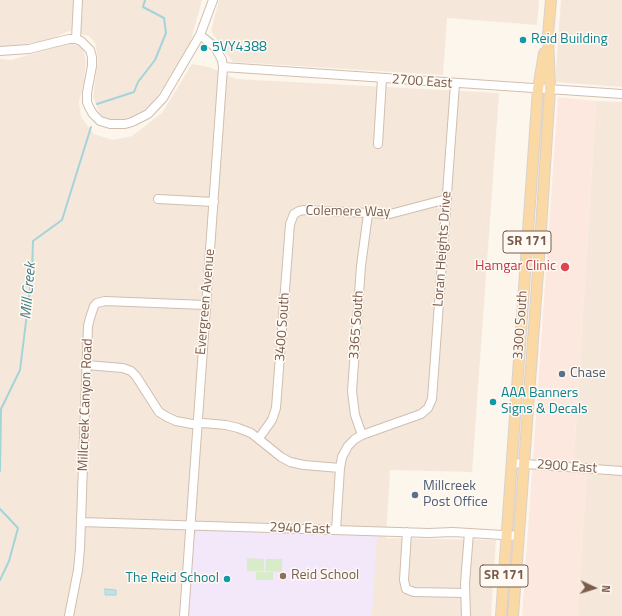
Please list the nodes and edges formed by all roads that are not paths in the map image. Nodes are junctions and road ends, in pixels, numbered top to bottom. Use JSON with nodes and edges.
{"nodes":[{"id":1,"x":78,"y":0,"type":"edge"},
{"id":2,"x":213,"y":0,"type":"edge"},
{"id":3,"x":551,"y":0,"type":"edge"},
{"id":4,"x":200,"y":35,"type":"junction"},
{"id":5,"x":548,"y":35,"type":"junction"},
{"id":6,"x":76,"y":39,"type":"junction"},
{"id":7,"x":0,"y":51,"type":"edge"},
{"id":8,"x":223,"y":68,"type":"junction"},
{"id":9,"x":382,"y":79,"type":"junction"},
{"id":10,"x":455,"y":84,"type":"junction"},
{"id":11,"x":538,"y":88,"type":"junction"},
{"id":12,"x":550,"y":89,"type":"junction"},
{"id":13,"x":622,"y":94,"type":"edge"},
{"id":14,"x":378,"y":144,"type":"dead end"},
{"id":15,"x":158,"y":199,"type":"dead end"},
{"id":16,"x":447,"y":199,"type":"junction"},
{"id":17,"x":214,"y":202,"type":"junction"},
{"id":18,"x":296,"y":212,"type":"joint"},
{"id":19,"x":368,"y":214,"type":"junction"},
{"id":20,"x":205,"y":305,"type":"junction"},
{"id":21,"x":86,"y":365,"type":"junction"},
{"id":22,"x":197,"y":423,"type":"junction"},
{"id":23,"x":362,"y":435,"type":"junction"},
{"id":24,"x":259,"y":438,"type":"junction"},
{"id":25,"x":622,"y":462,"type":"edge"},
{"id":26,"x":512,"y":463,"type":"junction"},
{"id":27,"x":525,"y":464,"type":"junction"},
{"id":28,"x":340,"y":468,"type":"junction"},
{"id":29,"x":622,"y":471,"type":"edge"},
{"id":30,"x":81,"y":522,"type":"junction"},
{"id":31,"x":190,"y":526,"type":"junction"},
{"id":32,"x":336,"y":530,"type":"junction"},
{"id":33,"x":407,"y":532,"type":"junction"},
{"id":34,"x":469,"y":533,"type":"junction"},
{"id":35,"x":507,"y":535,"type":"junction"},
{"id":36,"x":519,"y":536,"type":"junction"},
{"id":37,"x":465,"y":593,"type":"junction"},
{"id":38,"x":69,"y":616,"type":"edge"},
{"id":39,"x":184,"y":616,"type":"edge"},
{"id":40,"x":466,"y":616,"type":"edge"},
{"id":41,"x":501,"y":616,"type":"edge"},
{"id":42,"x":513,"y":616,"type":"edge"}],
"edges":[{"from":1,"to":6,"type":"street"},
{"from":2,"to":4,"type":"street"},
{"from":3,"to":5,"type":"main road","name":"3300 South","number":"SR 171"},
{"from":4,"to":6,"type":"street"},
{"from":4,"to":8,"type":"street","name":"Evergreen Avenue"},
{"from":5,"to":11,"type":"main road","name":"3300 South","number":"SR 171"},
{"from":5,"to":12,"type":"main road","name":"3300 South","number":"SR 171"},
{"from":6,"to":7,"type":"street"},
{"from":8,"to":9,"type":"street","name":"2700 East"},
{"from":8,"to":17,"type":"street","name":"Evergreen Avenue"},
{"from":9,"to":10,"type":"street","name":"2700 East"},
{"from":9,"to":14,"type":"street"},
{"from":10,"to":11,"type":"street","name":"2700 East"},
{"from":10,"to":16,"type":"street","name":"Loran Heights Drive"},
{"from":11,"to":12,"type":"street","name":"2700 East"},
{"from":11,"to":26,"type":"main road","name":"3300 South","number":"SR 171"},
{"from":12,"to":13,"type":"street","name":"2700 East"},
{"from":12,"to":27,"type":"main road","name":"3300 South","number":"SR 171"},
{"from":15,"to":17,"type":"street"},
{"from":16,"to":19,"type":"street","name":"Colemere Way"},
{"from":16,"to":23,"type":"street","name":"Loran Heights Drive"},
{"from":17,"to":20,"type":"street","name":"Evergreen Avenue"},
{"from":18,"to":19,"type":"street","name":"Colemere Way"},
{"from":18,"to":24,"type":"street","name":"3400 South"},
{"from":19,"to":23,"type":"street","name":"3365 South"},
{"from":20,"to":21,"type":"street","name":"Millcreek Canyon Road"},
{"from":20,"to":22,"type":"street","name":"Evergreen Avenue"},
{"from":21,"to":22,"type":"street"},
{"from":21,"to":30,"type":"street","name":"Millcreek Canyon Road"},
{"from":22,"to":24,"type":"street"},
{"from":22,"to":31,"type":"street","name":"Evergreen Avenue"},
{"from":23,"to":28,"type":"street"},
{"from":24,"to":28,"type":"street"},
{"from":25,"to":29,"type":"street"},
{"from":26,"to":27,"type":"street","name":"2900 East"},
{"from":26,"to":35,"type":"main road","name":"3300 South","number":"SR 171"},
{"from":27,"to":29,"type":"street","name":"2900 East"},
{"from":27,"to":36,"type":"main road","name":"3300 South","number":"SR 171"},
{"from":28,"to":32,"type":"street"},
{"from":30,"to":31,"type":"street","name":"2940 East"},
{"from":30,"to":38,"type":"street","name":"Millcreek Canyon Road"},
{"from":31,"to":32,"type":"street","name":"2940 East"},
{"from":31,"to":39,"type":"street","name":"Evergreen Avenue"},
{"from":32,"to":33,"type":"street","name":"2940 East"},
{"from":33,"to":34,"type":"street","name":"2940 East"},
{"from":33,"to":37,"type":"street"},
{"from":34,"to":35,"type":"street","name":"2940 East"},
{"from":34,"to":37,"type":"street"},
{"from":35,"to":36,"type":"street","name":"2940 East"},
{"from":35,"to":41,"type":"main road","name":"3300 South","number":"SR 171"},
{"from":36,"to":42,"type":"main road","name":"3300 South","number":"SR 171"},
{"from":37,"to":40,"type":"street"}]}
